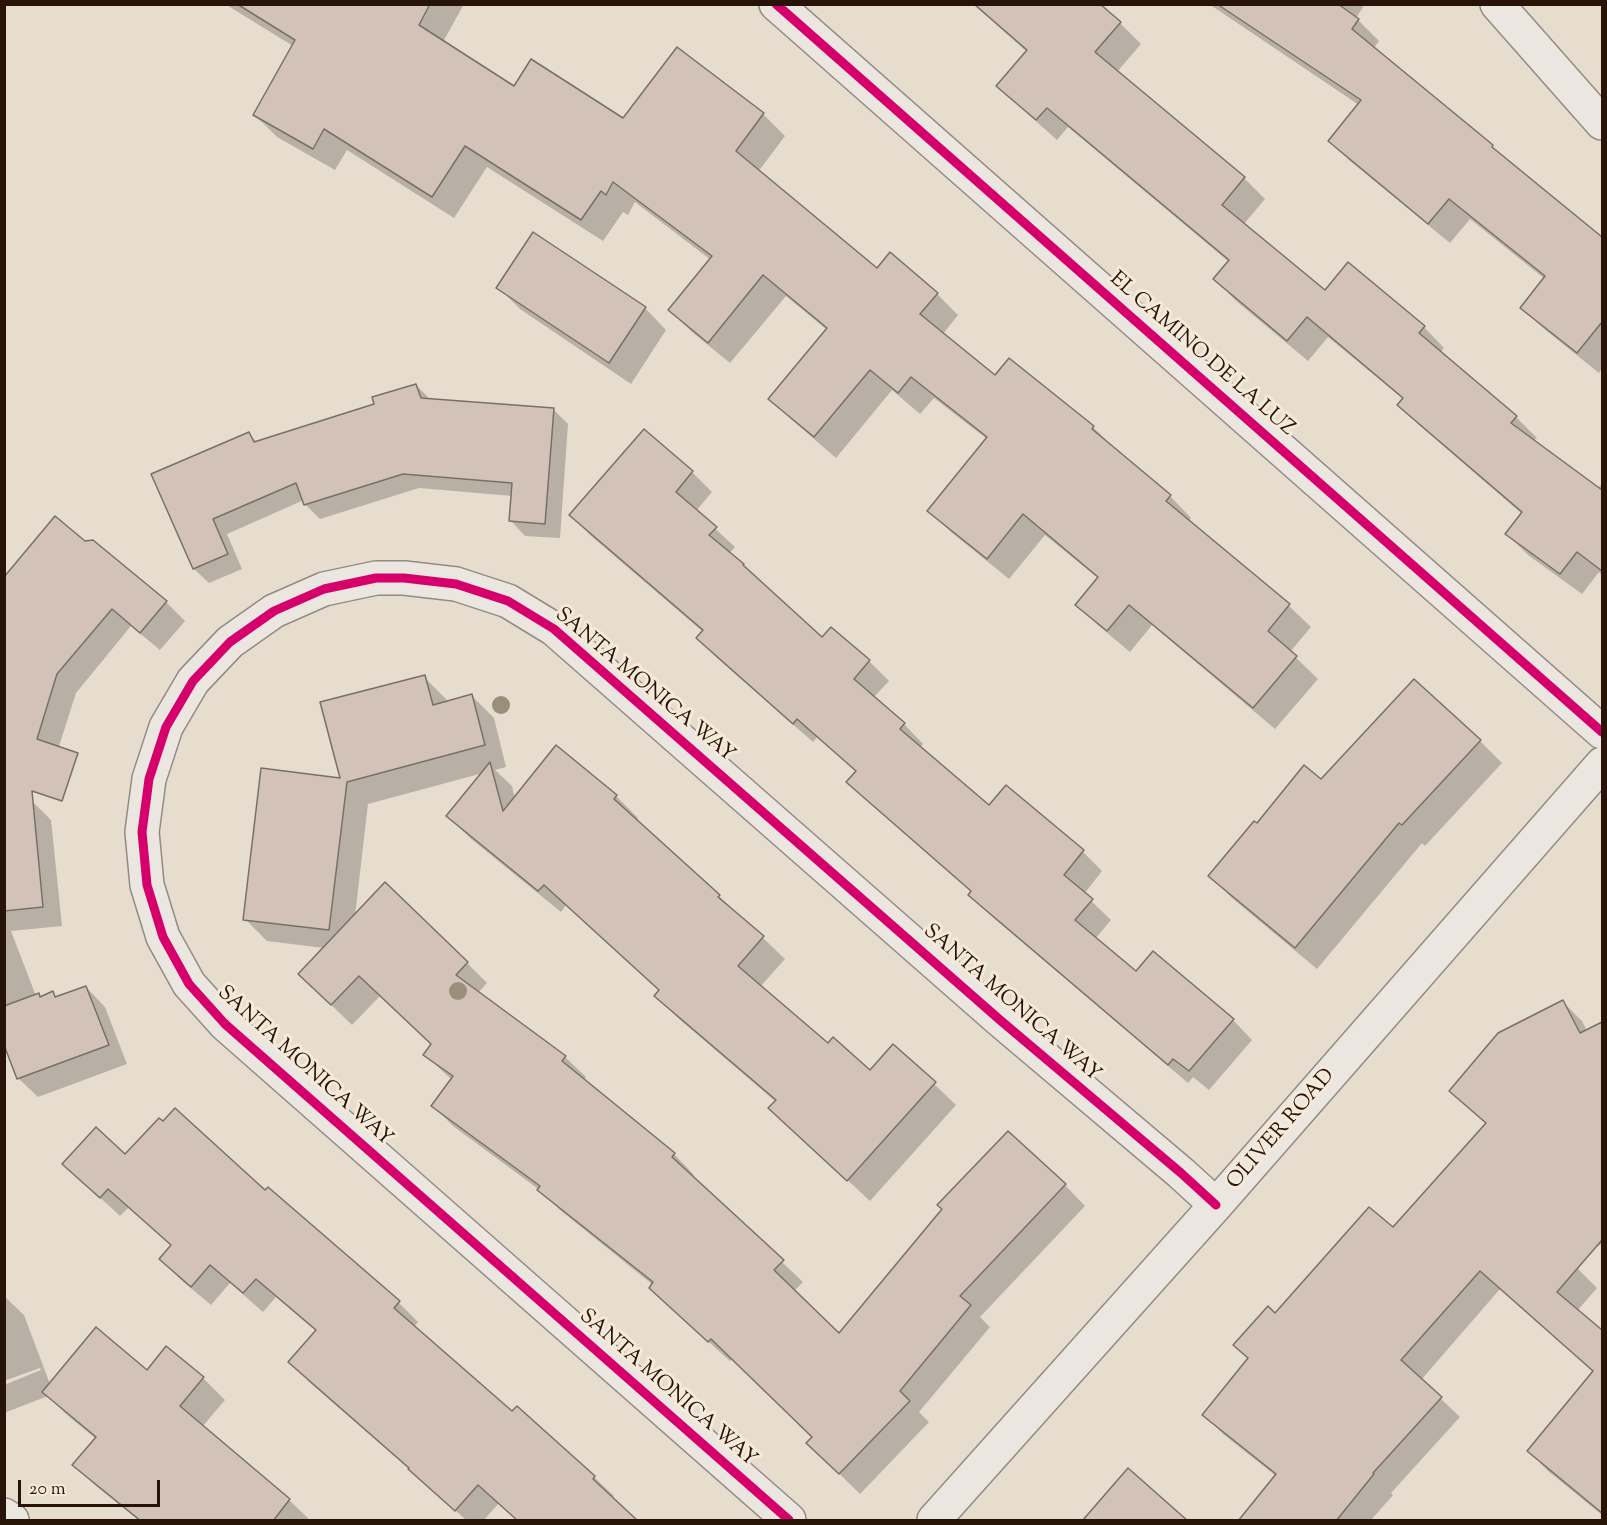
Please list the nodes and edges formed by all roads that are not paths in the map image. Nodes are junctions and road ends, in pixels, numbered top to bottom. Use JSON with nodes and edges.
{"nodes":[{"id":1,"x":776,"y":4,"type":"edge"},
{"id":2,"x":1497,"y":4,"type":"edge"},
{"id":3,"x":1602,"y":123,"type":"edge"},
{"id":4,"x":1602,"y":732,"type":"edge"},
{"id":5,"x":1602,"y":764,"type":"edge"},
{"id":6,"x":1216,"y":1205,"type":"junction"},
{"id":7,"x":4,"y":1515,"type":"edge"},
{"id":8,"x":12,"y":1521,"type":"edge"},
{"id":9,"x":789,"y":1521,"type":"edge"},
{"id":10,"x":934,"y":1521,"type":"edge"}],
"edges":[{"from":1,"to":4,"type":"street","name":"EL CAMINO DE LA LUZ"},
{"from":2,"to":3,"type":"street"},
{"from":5,"to":6,"type":"street","name":"OLIVER ROAD"},
{"from":6,"to":9,"type":"street","name":"SANTA MONICA WAY"},
{"from":6,"to":10,"type":"street","name":"OLIVER ROAD"},
{"from":7,"to":8,"type":"street"}]}
